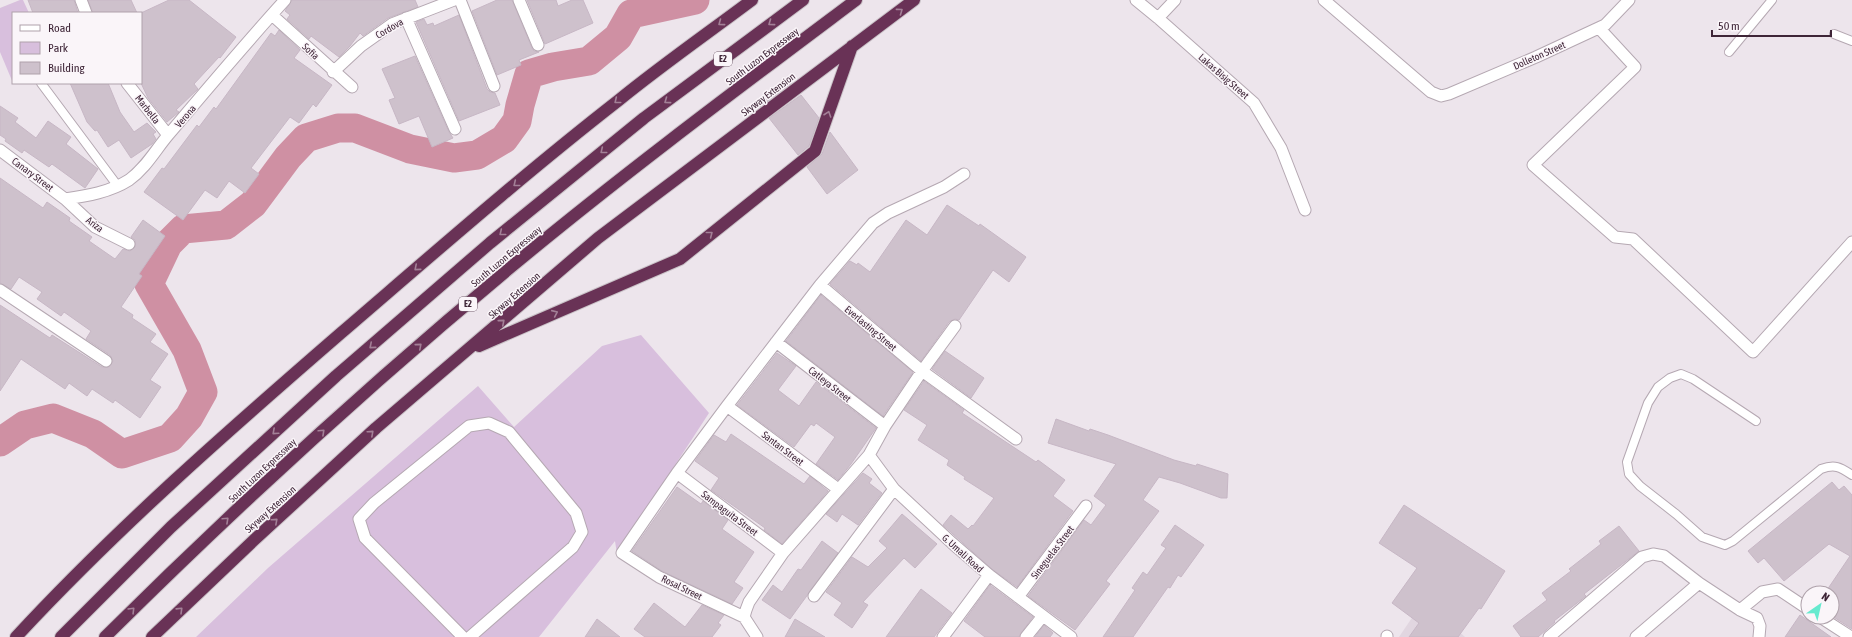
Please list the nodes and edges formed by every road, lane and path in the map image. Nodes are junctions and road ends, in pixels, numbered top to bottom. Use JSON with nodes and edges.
{"nodes":[{"id":1,"x":81,"y":0,"type":"edge"},
{"id":2,"x":285,"y":0,"type":"edge"},
{"id":3,"x":454,"y":0,"type":"edge"},
{"id":4,"x":460,"y":0,"type":"edge"},
{"id":5,"x":519,"y":0,"type":"edge"},
{"id":6,"x":752,"y":0,"type":"edge"},
{"id":7,"x":803,"y":0,"type":"edge"},
{"id":8,"x":856,"y":0,"type":"edge"},
{"id":9,"x":914,"y":0,"type":"edge"},
{"id":10,"x":1136,"y":0,"type":"edge"},
{"id":11,"x":1175,"y":0,"type":"edge"},
{"id":12,"x":1324,"y":0,"type":"edge"},
{"id":13,"x":1629,"y":0,"type":"edge"},
{"id":14,"x":1772,"y":0,"type":"edge"},
{"id":15,"x":86,"y":12,"type":"edge"},
{"id":16,"x":272,"y":15,"type":"junction"},
{"id":17,"x":406,"y":18,"type":"junction"},
{"id":18,"x":1158,"y":18,"type":"junction"},
{"id":19,"x":1599,"y":28,"type":"junction"},
{"id":20,"x":1834,"y":34,"type":"dead end"},
{"id":21,"x":1852,"y":41,"type":"edge"},
{"id":22,"x":538,"y":45,"type":"dead end"},
{"id":23,"x":852,"y":46,"type":"junction"},
{"id":24,"x":1729,"y":52,"type":"dead end"},
{"id":25,"x":334,"y":72,"type":"junction"},
{"id":26,"x":42,"y":84,"type":"edge"},
{"id":27,"x":128,"y":84,"type":"edge"},
{"id":28,"x":494,"y":86,"type":"dead end"},
{"id":29,"x":352,"y":87,"type":"dead end"},
{"id":30,"x":455,"y":129,"type":"dead end"},
{"id":31,"x":168,"y":135,"type":"junction"},
{"id":32,"x":0,"y":150,"type":"edge"},
{"id":33,"x":964,"y":174,"type":"dead end"},
{"id":34,"x":117,"y":185,"type":"junction"},
{"id":35,"x":65,"y":199,"type":"junction"},
{"id":36,"x":1305,"y":210,"type":"dead end"},
{"id":37,"x":1852,"y":242,"type":"edge"},
{"id":38,"x":129,"y":244,"type":"dead end"},
{"id":39,"x":820,"y":285,"type":"junction"},
{"id":40,"x":0,"y":290,"type":"edge"},
{"id":41,"x":956,"y":326,"type":"dead end"},
{"id":42,"x":776,"y":342,"type":"junction"},
{"id":43,"x":468,"y":351,"type":"junction"},
{"id":44,"x":106,"y":361,"type":"dead end"},
{"id":45,"x":922,"y":371,"type":"junction"},
{"id":46,"x":727,"y":406,"type":"junction"},
{"id":47,"x":1756,"y":421,"type":"dead end"},
{"id":48,"x":885,"y":426,"type":"junction"},
{"id":49,"x":1016,"y":439,"type":"dead end"},
{"id":50,"x":869,"y":455,"type":"junction"},
{"id":51,"x":677,"y":473,"type":"junction"},
{"id":52,"x":1852,"y":474,"type":"edge"},
{"id":53,"x":838,"y":489,"type":"junction"},
{"id":54,"x":894,"y":489,"type":"junction"},
{"id":55,"x":1086,"y":506,"type":"dead end"},
{"id":56,"x":784,"y":553,"type":"junction"},
{"id":57,"x":989,"y":575,"type":"junction"},
{"id":58,"x":1699,"y":583,"type":"junction"},
{"id":59,"x":814,"y":596,"type":"dead end"},
{"id":60,"x":1018,"y":597,"type":"junction"},
{"id":61,"x":1800,"y":604,"type":"edge"},
{"id":62,"x":1740,"y":610,"type":"junction"},
{"id":63,"x":744,"y":617,"type":"junction"},
{"id":64,"x":1042,"y":617,"type":"junction"},
{"id":65,"x":1828,"y":625,"type":"edge"},
{"id":66,"x":1835,"y":633,"type":"edge"},
{"id":67,"x":16,"y":637,"type":"edge"},
{"id":68,"x":61,"y":637,"type":"edge"},
{"id":69,"x":105,"y":637,"type":"edge"},
{"id":70,"x":152,"y":637,"type":"edge"},
{"id":71,"x":463,"y":637,"type":"edge"},
{"id":72,"x":470,"y":637,"type":"edge"},
{"id":73,"x":757,"y":637,"type":"edge"},
{"id":74,"x":943,"y":637,"type":"edge"},
{"id":75,"x":1026,"y":637,"type":"edge"},
{"id":76,"x":1071,"y":637,"type":"edge"},
{"id":77,"x":1549,"y":637,"type":"edge"},
{"id":78,"x":1636,"y":637,"type":"edge"},
{"id":79,"x":1759,"y":637,"type":"edge"},
{"id":80,"x":1851,"y":637,"type":"edge"}],
"edges":[{"from":1,"to":15,"type":"street"},
{"from":2,"to":16,"type":"street","name":"Verona"},
{"from":3,"to":17,"type":"street","name":"Cordova"},
{"from":4,"to":28,"type":"street"},
{"from":5,"to":22,"type":"street"},
{"from":6,"to":67,"type":"highway","one_way":true},
{"from":7,"to":68,"type":"highway","name":"South Luzon Expressway","number":"E2","one_way":true},
{"from":69,"to":8,"type":"highway","name":"South Luzon Expressway","number":"E2","one_way":true},
{"from":23,"to":9,"type":"highway","name":"Skyway Extension","one_way":true},
{"from":10,"to":18,"type":"street","name":"Lakas Bisig Street"},
{"from":11,"to":18,"type":"street"},
{"from":12,"to":19,"type":"street","name":"Dolleton Street"},
{"from":13,"to":19,"type":"street","name":"Dolleton Street"},
{"from":14,"to":24,"type":"lane"},
{"from":16,"to":25,"type":"street","name":"Sofia"},
{"from":16,"to":31,"type":"street","name":"Verona"},
{"from":17,"to":25,"type":"street","name":"Cordova"},
{"from":17,"to":30,"type":"street"},
{"from":18,"to":36,"type":"street","name":"Lakas Bisig Street"},
{"from":19,"to":37,"type":"street"},
{"from":20,"to":21,"type":"lane"},
{"from":43,"to":23,"type":"highway","name":"Skyway Extension","one_way":true},
{"from":43,"to":23,"type":"highway","one_way":true},
{"from":25,"to":29,"type":"street","name":"Sofia"},
{"from":26,"to":34,"type":"lane"},
{"from":27,"to":31,"type":"street","name":"Marbella"},
{"from":31,"to":34,"type":"street","name":"Verona"},
{"from":32,"to":35,"type":"street","name":"Canary Street"},
{"from":33,"to":39,"type":"street"},
{"from":34,"to":35,"type":"street","name":"Verona"},
{"from":35,"to":38,"type":"street","name":"Ariza"},
{"from":39,"to":42,"type":"street"},
{"from":39,"to":45,"type":"street","name":"Everlasting Street"},
{"from":40,"to":44,"type":"street"},
{"from":41,"to":45,"type":"street"},
{"from":42,"to":46,"type":"street"},
{"from":42,"to":48,"type":"street","name":"Catleya Street"},
{"from":70,"to":43,"type":"highway","name":"Skyway Extension","one_way":true},
{"from":45,"to":48,"type":"street"},
{"from":45,"to":49,"type":"street","name":"Everlasting Street"},
{"from":46,"to":51,"type":"street"},
{"from":46,"to":53,"type":"street","name":"Santan Street"},
{"from":47,"to":52,"type":"lane"},
{"from":48,"to":50,"type":"street"},
{"from":50,"to":53,"type":"street"},
{"from":50,"to":54,"type":"street","name":"G. Umali Road"},
{"from":51,"to":56,"type":"street","name":"Sampaguita Street"},
{"from":51,"to":63,"type":"street","name":"Rosal Street"},
{"from":53,"to":56,"type":"street"},
{"from":54,"to":57,"type":"street","name":"G. Umali Road"},
{"from":54,"to":59,"type":"street"},
{"from":55,"to":60,"type":"street","name":"Sineguelas Street"},
{"from":56,"to":63,"type":"street"},
{"from":57,"to":60,"type":"street","name":"G. Umali Road"},
{"from":57,"to":74,"type":"street"},
{"from":58,"to":62,"type":"street"},
{"from":58,"to":77,"type":"street"},
{"from":58,"to":78,"type":"street"},
{"from":60,"to":64,"type":"street","name":"G. Umali Road"},
{"from":61,"to":62,"type":"street"},
{"from":62,"to":79,"type":"street"},
{"from":63,"to":73,"type":"street"},
{"from":64,"to":75,"type":"street"},
{"from":64,"to":76,"type":"street","name":"G. Umali Road"},
{"from":65,"to":66,"type":"street"},
{"from":66,"to":80,"type":"street"},
{"from":71,"to":72,"type":"street"}]}
